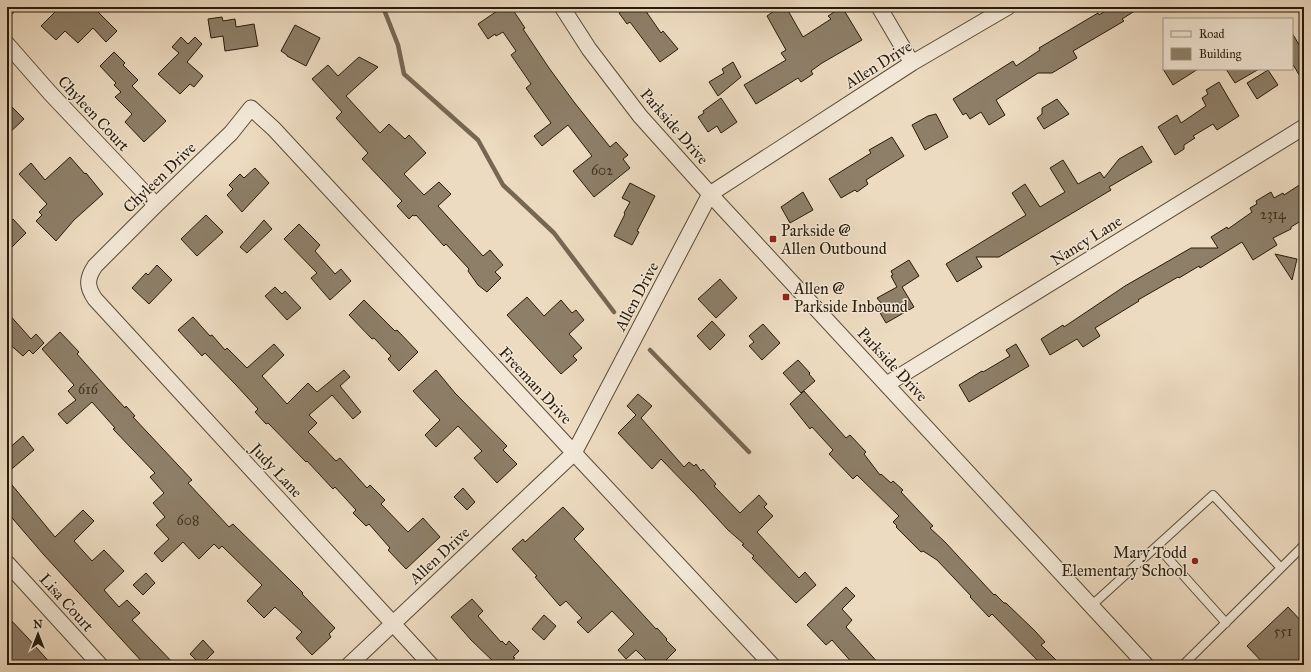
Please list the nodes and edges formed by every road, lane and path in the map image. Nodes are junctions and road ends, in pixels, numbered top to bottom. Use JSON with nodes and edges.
{"nodes":[{"id":1,"x":562,"y":7,"type":"edge"},
{"id":2,"x":879,"y":7,"type":"edge"},
{"id":3,"x":1008,"y":7,"type":"edge"},
{"id":4,"x":7,"y":44,"type":"edge"},
{"id":5,"x":912,"y":63,"type":"junction"},
{"id":6,"x":1304,"y":127,"type":"edge"},
{"id":7,"x":274,"y":129,"type":"joint"},
{"id":8,"x":710,"y":194,"type":"junction"},
{"id":9,"x":156,"y":204,"type":"junction"},
{"id":10,"x":95,"y":299,"type":"joint"},
{"id":11,"x":887,"y":384,"type":"junction"},
{"id":12,"x":574,"y":453,"type":"junction"},
{"id":13,"x":1304,"y":545,"type":"edge"},
{"id":14,"x":1157,"y":546,"type":"junction"},
{"id":15,"x":7,"y":563,"type":"edge"},
{"id":16,"x":1281,"y":568,"type":"junction"},
{"id":17,"x":1091,"y":606,"type":"junction"},
{"id":18,"x":392,"y":623,"type":"junction"},
{"id":19,"x":1226,"y":623,"type":"junction"},
{"id":20,"x":100,"y":665,"type":"edge"},
{"id":21,"x":349,"y":665,"type":"edge"},
{"id":22,"x":431,"y":665,"type":"edge"},
{"id":23,"x":772,"y":665,"type":"edge"},
{"id":24,"x":1146,"y":665,"type":"edge"},
{"id":25,"x":1183,"y":665,"type":"edge"}],
"edges":[{"from":1,"to":8,"type":"street","name":"Parkside Drive"},
{"from":2,"to":5,"type":"street"},
{"from":3,"to":5,"type":"street","name":"Allen Drive"},
{"from":4,"to":9,"type":"street","name":"Chyleen Court"},
{"from":5,"to":8,"type":"street","name":"Allen Drive"},
{"from":6,"to":11,"type":"street","name":"Nancy Lane"},
{"from":7,"to":9,"type":"street","name":"Chyleen Drive"},
{"from":7,"to":12,"type":"street","name":"Freeman Drive"},
{"from":8,"to":11,"type":"street","name":"Parkside Drive"},
{"from":8,"to":12,"type":"street","name":"Allen Drive"},
{"from":9,"to":10,"type":"street","name":"Chyleen Drive"},
{"from":10,"to":18,"type":"street","name":"Judy Lane"},
{"from":11,"to":17,"type":"street","name":"Parkside Drive"},
{"from":12,"to":18,"type":"street","name":"Allen Drive"},
{"from":12,"to":23,"type":"street","name":"Freeman Drive"},
{"from":13,"to":16,"type":"lane"},
{"from":14,"to":16,"type":"lane"},
{"from":14,"to":17,"type":"lane"},
{"from":14,"to":19,"type":"lane"},
{"from":15,"to":20,"type":"street","name":"Lisa Court"},
{"from":16,"to":19,"type":"lane"},
{"from":17,"to":24,"type":"street","name":"Parkside Drive"},
{"from":18,"to":21,"type":"street","name":"Allen Drive"},
{"from":18,"to":22,"type":"street","name":"Judy Lane"},
{"from":19,"to":25,"type":"lane"}]}
